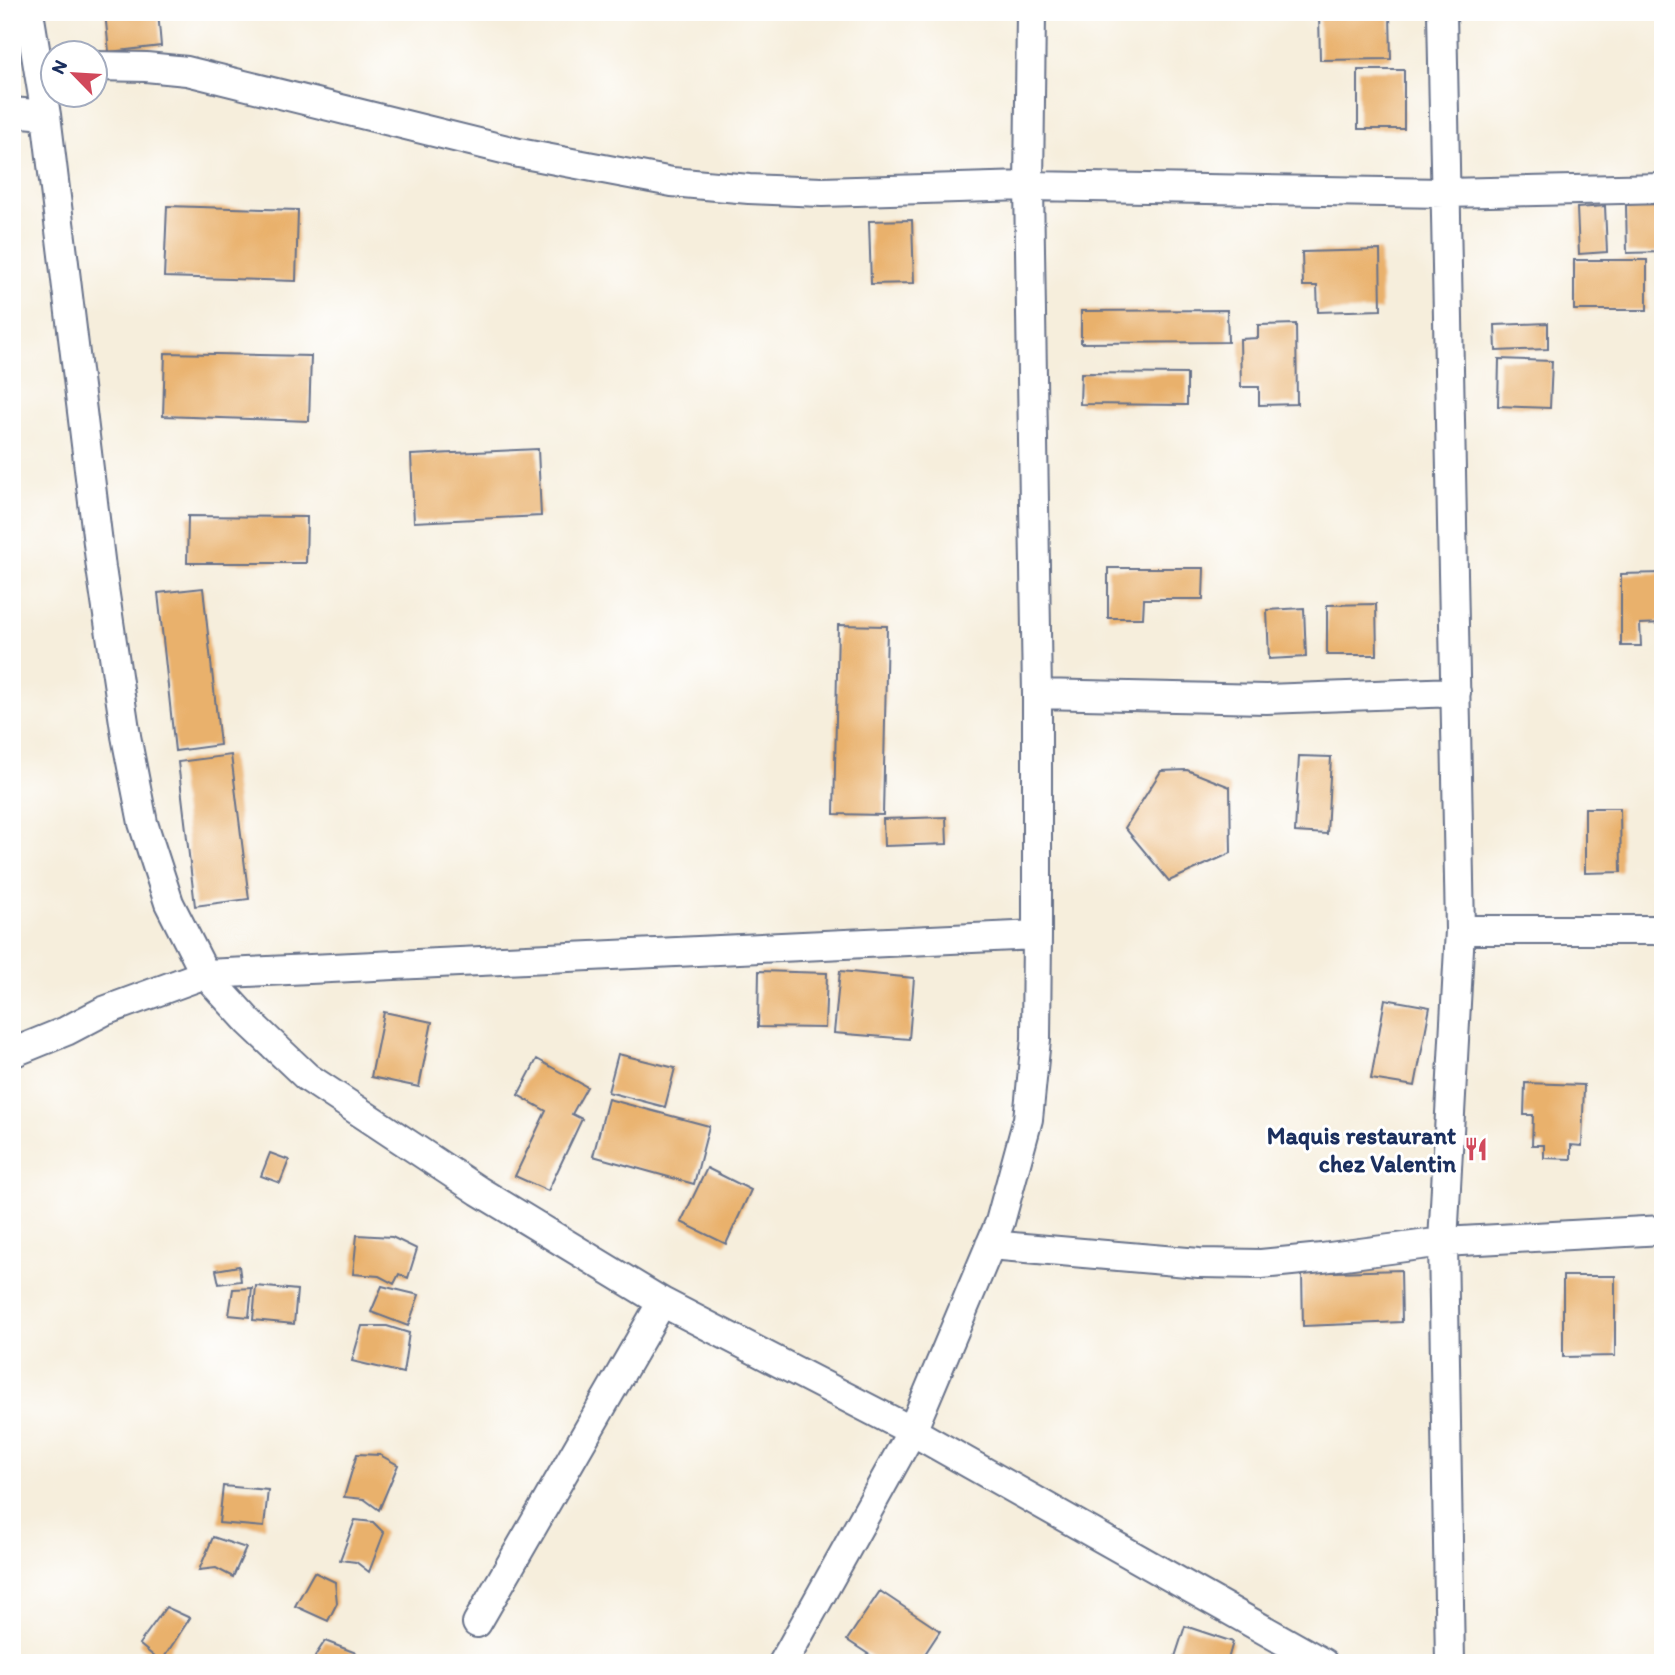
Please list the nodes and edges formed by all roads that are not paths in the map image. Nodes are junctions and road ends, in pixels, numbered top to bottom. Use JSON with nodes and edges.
{"nodes":[{"id":1,"x":29,"y":12,"type":"edge"},
{"id":2,"x":1031,"y":12,"type":"edge"},
{"id":3,"x":1441,"y":12,"type":"edge"},
{"id":4,"x":38,"y":42,"type":"edge"},
{"id":5,"x":108,"y":66,"type":"edge"},
{"id":6,"x":46,"y":108,"type":"edge"},
{"id":7,"x":12,"y":112,"type":"edge"},
{"id":8,"x":46,"y":115,"type":"junction"},
{"id":9,"x":1029,"y":187,"type":"junction"},
{"id":10,"x":1663,"y":188,"type":"edge"},
{"id":11,"x":1445,"y":193,"type":"junction"},
{"id":12,"x":1456,"y":692,"type":"junction"},
{"id":13,"x":1037,"y":694,"type":"junction"},
{"id":14,"x":1460,"y":930,"type":"junction"},
{"id":15,"x":1663,"y":930,"type":"edge"},
{"id":16,"x":1037,"y":935,"type":"junction"},
{"id":17,"x":205,"y":974,"type":"junction"},
{"id":18,"x":12,"y":1053,"type":"edge"},
{"id":19,"x":1663,"y":1230,"type":"edge"},
{"id":20,"x":1443,"y":1242,"type":"junction"},
{"id":21,"x":990,"y":1245,"type":"junction"},
{"id":22,"x":662,"y":1302,"type":"junction"},
{"id":23,"x":912,"y":1431,"type":"junction"},
{"id":24,"x":477,"y":1623,"type":"dead end"},
{"id":25,"x":783,"y":1663,"type":"edge"},
{"id":26,"x":1323,"y":1663,"type":"edge"},
{"id":27,"x":1450,"y":1663,"type":"edge"}],
"edges":[{"from":1,"to":4,"type":"street"},
{"from":2,"to":9,"type":"street"},
{"from":3,"to":11,"type":"street"},
{"from":5,"to":9,"type":"street"},
{"from":6,"to":8,"type":"street"},
{"from":7,"to":8,"type":"street"},
{"from":8,"to":17,"type":"street"},
{"from":9,"to":11,"type":"street"},
{"from":9,"to":13,"type":"street"},
{"from":10,"to":11,"type":"street"},
{"from":11,"to":12,"type":"street"},
{"from":12,"to":13,"type":"street"},
{"from":12,"to":14,"type":"street"},
{"from":13,"to":16,"type":"street"},
{"from":14,"to":15,"type":"street"},
{"from":14,"to":20,"type":"street"},
{"from":16,"to":17,"type":"street"},
{"from":16,"to":21,"type":"street"},
{"from":17,"to":18,"type":"street"},
{"from":17,"to":22,"type":"street"},
{"from":19,"to":20,"type":"street"},
{"from":20,"to":21,"type":"street"},
{"from":20,"to":27,"type":"street"},
{"from":21,"to":23,"type":"street"},
{"from":22,"to":23,"type":"street"},
{"from":22,"to":24,"type":"street"},
{"from":23,"to":25,"type":"street"},
{"from":23,"to":26,"type":"street"}]}
